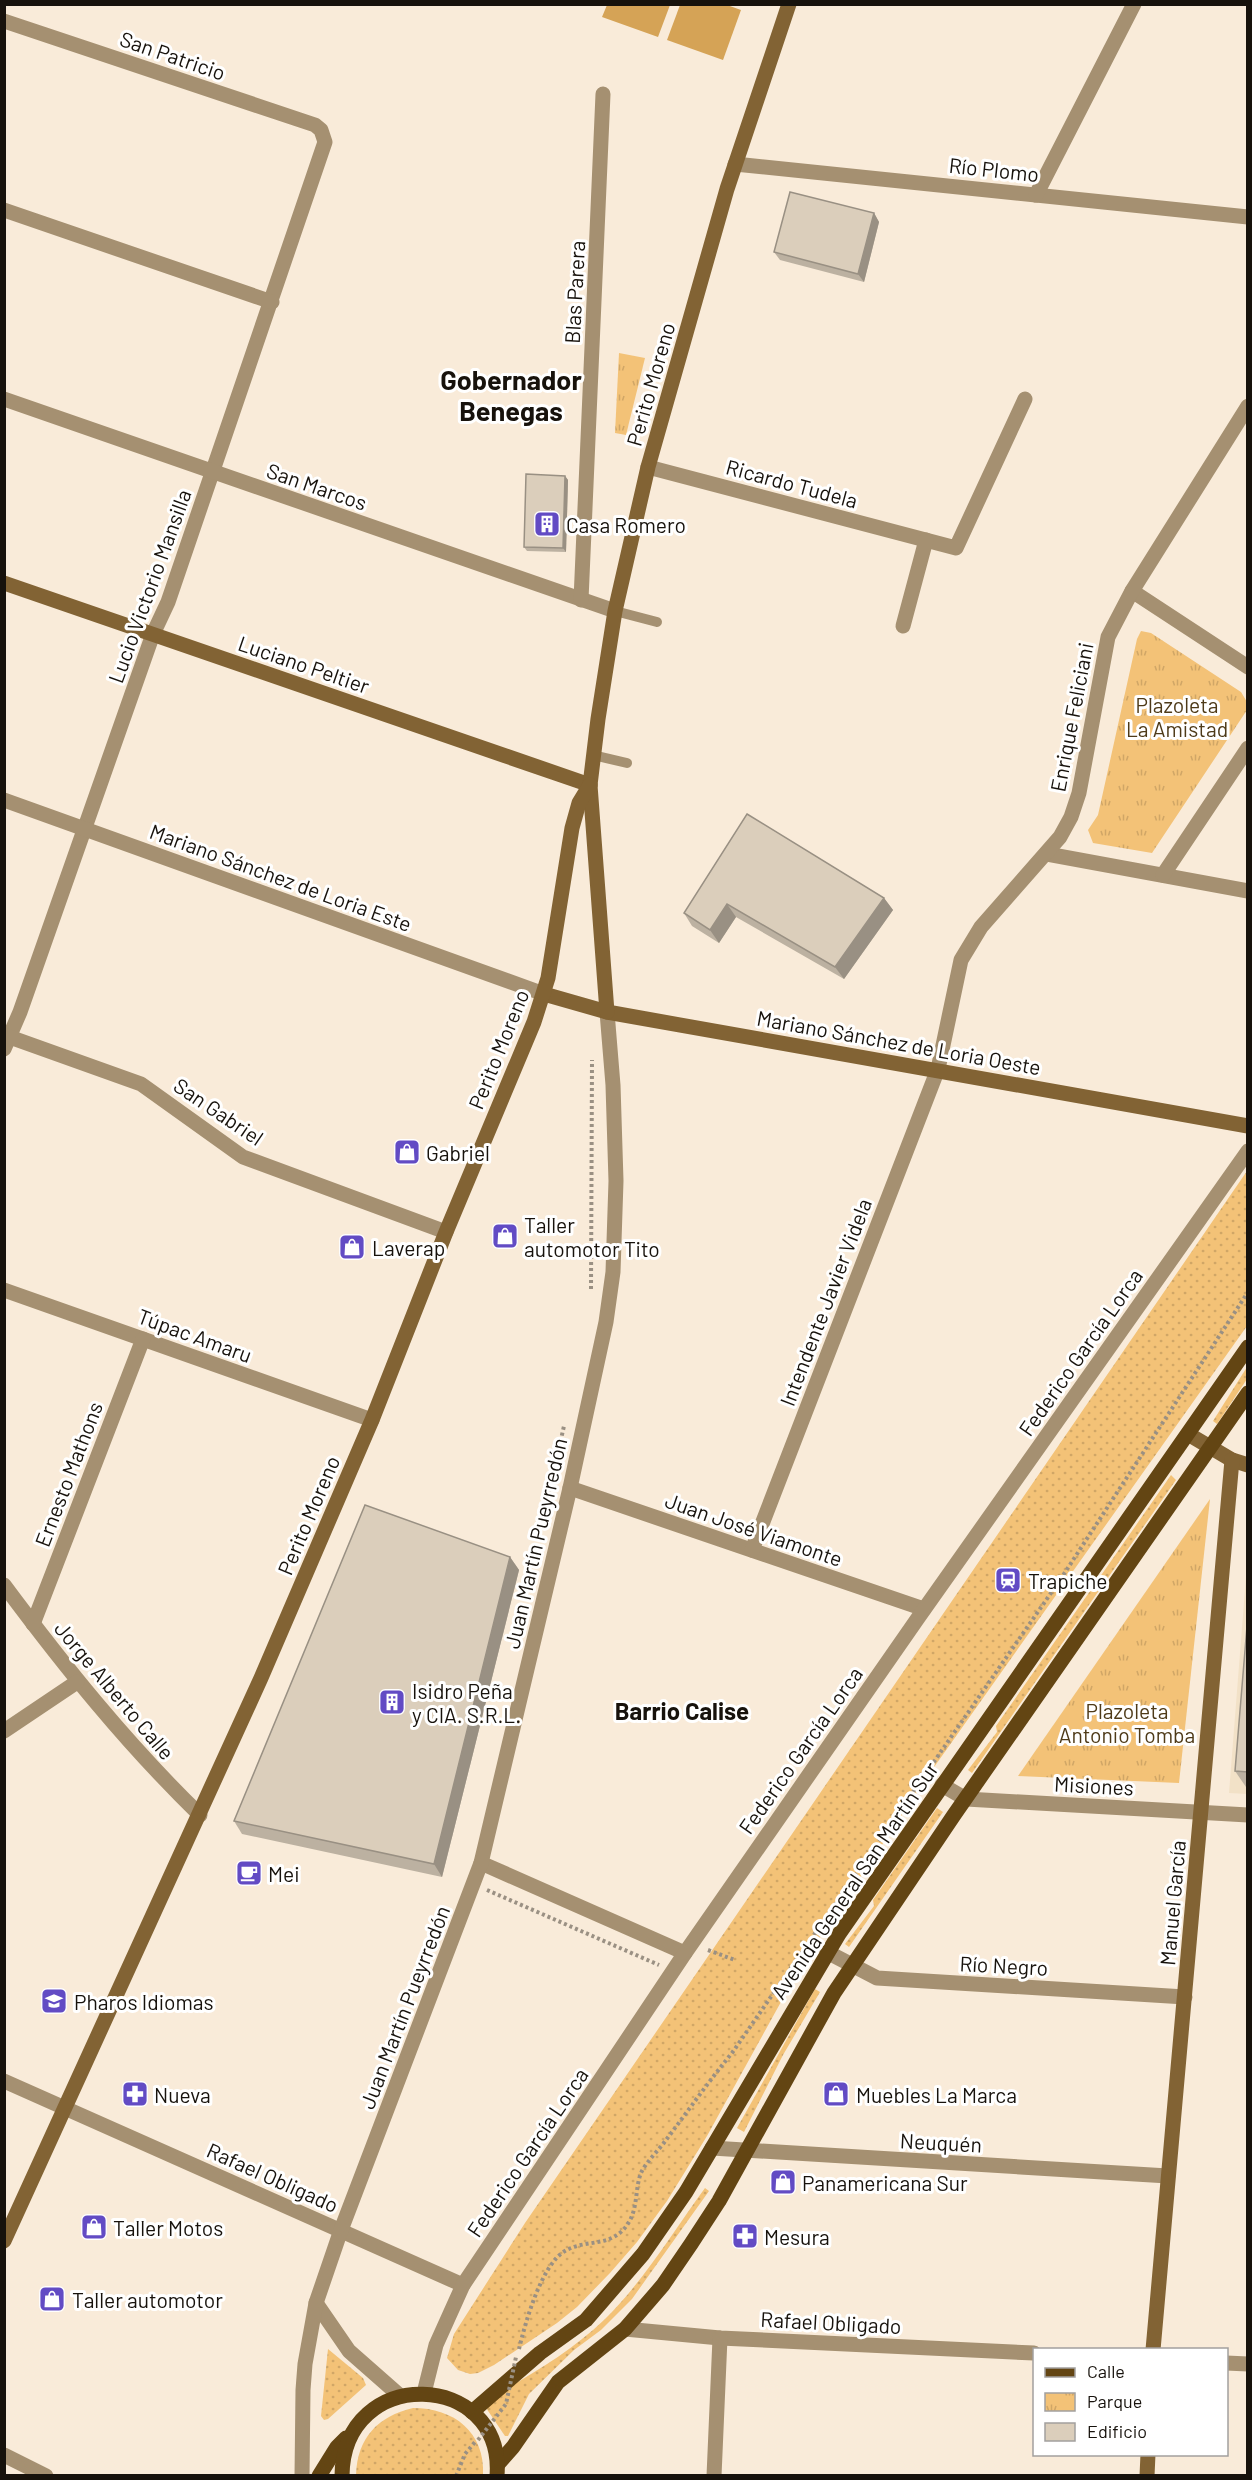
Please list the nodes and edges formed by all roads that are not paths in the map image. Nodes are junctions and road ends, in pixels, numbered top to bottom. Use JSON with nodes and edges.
{"nodes":[{"id":1,"x":789,"y":4,"type":"edge"},
{"id":2,"x":1134,"y":4,"type":"edge"},
{"id":3,"x":4,"y":21,"type":"edge"},
{"id":4,"x":603,"y":94,"type":"dead end"},
{"id":5,"x":325,"y":136,"type":"joint"},
{"id":6,"x":735,"y":164,"type":"junction"},
{"id":7,"x":1036,"y":195,"type":"junction"},
{"id":8,"x":4,"y":210,"type":"edge"},
{"id":9,"x":1248,"y":217,"type":"edge"},
{"id":10,"x":272,"y":302,"type":"junction"},
{"id":11,"x":4,"y":399,"type":"edge"},
{"id":12,"x":1025,"y":399,"type":"dead end"},
{"id":13,"x":1248,"y":406,"type":"edge"},
{"id":14,"x":648,"y":467,"type":"junction"},
{"id":15,"x":213,"y":471,"type":"junction"},
{"id":16,"x":926,"y":540,"type":"junction"},
{"id":17,"x":4,"y":583,"type":"edge"},
{"id":18,"x":1132,"y":591,"type":"junction"},
{"id":19,"x":581,"y":600,"type":"junction"},
{"id":20,"x":615,"y":611,"type":"junction"},
{"id":21,"x":657,"y":622,"type":"dead end"},
{"id":22,"x":903,"y":626,"type":"dead end"},
{"id":23,"x":153,"y":634,"type":"junction"},
{"id":24,"x":1248,"y":667,"type":"edge"},
{"id":25,"x":1248,"y":748,"type":"edge"},
{"id":26,"x":593,"y":755,"type":"junction"},
{"id":27,"x":627,"y":762,"type":"dead end"},
{"id":28,"x":590,"y":785,"type":"junction"},
{"id":29,"x":4,"y":800,"type":"edge"},
{"id":30,"x":86,"y":828,"type":"junction"},
{"id":31,"x":1047,"y":854,"type":"junction"},
{"id":32,"x":1163,"y":875,"type":"junction"},
{"id":33,"x":1248,"y":891,"type":"edge"},
{"id":34,"x":544,"y":994,"type":"junction"},
{"id":35,"x":607,"y":1012,"type":"junction"},
{"id":36,"x":6,"y":1040,"type":"edge"},
{"id":37,"x":938,"y":1069,"type":"junction"},
{"id":38,"x":1248,"y":1126,"type":"edge"},
{"id":39,"x":1248,"y":1151,"type":"edge"},
{"id":40,"x":446,"y":1232,"type":"junction"},
{"id":41,"x":4,"y":1290,"type":"edge"},
{"id":42,"x":143,"y":1339,"type":"junction"},
{"id":43,"x":1248,"y":1347,"type":"edge"},
{"id":44,"x":1248,"y":1393,"type":"edge"},
{"id":45,"x":372,"y":1420,"type":"junction"},
{"id":46,"x":1188,"y":1434,"type":"junction"},
{"id":47,"x":1210,"y":1448,"type":"junction"},
{"id":48,"x":1232,"y":1460,"type":"junction"},
{"id":49,"x":1248,"y":1465,"type":"edge"},
{"id":50,"x":570,"y":1488,"type":"junction"},
{"id":51,"x":752,"y":1550,"type":"junction"},
{"id":52,"x":4,"y":1586,"type":"edge"},
{"id":53,"x":924,"y":1609,"type":"junction"},
{"id":54,"x":33,"y":1624,"type":"junction"},
{"id":55,"x":77,"y":1682,"type":"junction"},
{"id":56,"x":4,"y":1731,"type":"edge"},
{"id":57,"x":942,"y":1785,"type":"junction"},
{"id":58,"x":966,"y":1799,"type":"junction"},
{"id":59,"x":1202,"y":1812,"type":"junction"},
{"id":60,"x":200,"y":1815,"type":"junction"},
{"id":61,"x":1248,"y":1815,"type":"edge"},
{"id":62,"x":481,"y":1863,"type":"junction"},
{"id":63,"x":827,"y":1952,"type":"junction"},
{"id":64,"x":685,"y":1953,"type":"junction"},
{"id":65,"x":852,"y":1966,"type":"junction"},
{"id":66,"x":1185,"y":1997,"type":"junction"},
{"id":67,"x":4,"y":2081,"type":"edge"},
{"id":68,"x":65,"y":2108,"type":"junction"},
{"id":69,"x":712,"y":2148,"type":"junction"},
{"id":70,"x":746,"y":2152,"type":"junction"},
{"id":71,"x":1168,"y":2176,"type":"junction"},
{"id":72,"x":341,"y":2230,"type":"junction"},
{"id":73,"x":4,"y":2241,"type":"edge"},
{"id":74,"x":463,"y":2285,"type":"junction"},
{"id":75,"x":316,"y":2303,"type":"junction"},
{"id":76,"x":625,"y":2329,"type":"junction"},
{"id":77,"x":720,"y":2338,"type":"junction"},
{"id":78,"x":1153,"y":2348,"type":"edge"},
{"id":79,"x":1033,"y":2353,"type":"edge"},
{"id":80,"x":1228,"y":2363,"type":"edge"},
{"id":81,"x":1248,"y":2364,"type":"edge"},
{"id":82,"x":424,"y":2392,"type":"junction"},
{"id":83,"x":399,"y":2395,"type":"junction"},
{"id":84,"x":472,"y":2412,"type":"junction"},
{"id":85,"x":352,"y":2431,"type":"junction"},
{"id":86,"x":4,"y":2455,"type":"edge"},
{"id":87,"x":1148,"y":2456,"type":"edge"},
{"id":88,"x":498,"y":2470,"type":"edge"},
{"id":89,"x":46,"y":2475,"type":"edge"},
{"id":90,"x":302,"y":2475,"type":"edge"},
{"id":91,"x":319,"y":2475,"type":"edge"},
{"id":92,"x":342,"y":2475,"type":"edge"},
{"id":93,"x":714,"y":2475,"type":"edge"},
{"id":94,"x":1147,"y":2475,"type":"edge"}],
"edges":[{"from":1,"to":6,"type":"main road","name":"Perito Moreno"},
{"from":2,"to":7,"type":"street"},
{"from":3,"to":5,"type":"street","name":"San Patricio"},
{"from":4,"to":19,"type":"street","name":"Blas Parera"},
{"from":5,"to":10,"type":"street","name":"Lucio Victorio Mansilla"},
{"from":6,"to":7,"type":"street","name":"Río Plomo"},
{"from":6,"to":14,"type":"main road","name":"Perito Moreno"},
{"from":7,"to":9,"type":"street","name":"Río Plomo"},
{"from":8,"to":10,"type":"street"},
{"from":10,"to":15,"type":"street","name":"Lucio Victorio Mansilla"},
{"from":11,"to":15,"type":"street","name":"San Marcos"},
{"from":12,"to":16,"type":"street","name":"Ricardo Tudela"},
{"from":13,"to":18,"type":"street","name":"Enrique Feliciani"},
{"from":14,"to":16,"type":"street","name":"Ricardo Tudela"},
{"from":14,"to":20,"type":"main road","name":"Perito Moreno"},
{"from":15,"to":19,"type":"street","name":"San Marcos"},
{"from":15,"to":23,"type":"street","name":"Lucio Victorio Mansilla"},
{"from":16,"to":22,"type":"street"},
{"from":17,"to":23,"type":"main road","name":"Luciano Peltier"},
{"from":18,"to":24,"type":"street"},
{"from":18,"to":31,"type":"street","name":"Enrique Feliciani"},
{"from":19,"to":20,"type":"street","name":"San Marcos"},
{"from":20,"to":21,"type":"lane"},
{"from":20,"to":26,"type":"main road","name":"Perito Moreno"},
{"from":23,"to":28,"type":"main road","name":"Luciano Peltier"},
{"from":23,"to":30,"type":"street","name":"Lucio Victorio Mansilla"},
{"from":25,"to":32,"type":"street"},
{"from":26,"to":27,"type":"lane"},
{"from":26,"to":28,"type":"main road","name":"Perito Moreno"},
{"from":28,"to":34,"type":"main road","name":"Perito Moreno"},
{"from":28,"to":35,"type":"main road","name":"Perito Moreno"},
{"from":29,"to":30,"type":"street","name":"Mariano Sánchez de Loria Este"},
{"from":30,"to":34,"type":"street","name":"Mariano Sánchez de Loria Este"},
{"from":30,"to":36,"type":"street","name":"Lucio Victorio Mansilla"},
{"from":31,"to":32,"type":"street"},
{"from":31,"to":37,"type":"street","name":"Enrique Feliciani"},
{"from":32,"to":33,"type":"street"},
{"from":34,"to":35,"type":"main road","name":"Mariano Sánchez de Loria Oeste"},
{"from":34,"to":40,"type":"main road","name":"Perito Moreno"},
{"from":35,"to":37,"type":"main road","name":"Mariano Sánchez de Loria Oeste"},
{"from":35,"to":50,"type":"street","name":"Juan Martín Pueyrredón"},
{"from":36,"to":40,"type":"street","name":"San Gabriel"},
{"from":37,"to":38,"type":"main road","name":"Mariano Sánchez de Loria Oeste"},
{"from":37,"to":51,"type":"street","name":"Intendente Javier Videla"},
{"from":39,"to":53,"type":"street","name":"Federico García Lorca"},
{"from":40,"to":45,"type":"main road","name":"Perito Moreno"},
{"from":41,"to":42,"type":"street","name":"Túpac Amaru"},
{"from":42,"to":45,"type":"street","name":"Túpac Amaru"},
{"from":42,"to":54,"type":"street","name":"Ernesto Mathons"},
{"from":43,"to":46,"type":"main road","name":"Avenida General San Martín Sur"},
{"from":44,"to":47,"type":"main road"},
{"from":45,"to":60,"type":"main road","name":"Perito Moreno"},
{"from":46,"to":47,"type":"main road"},
{"from":46,"to":57,"type":"main road","name":"Avenida General San Martín Sur"},
{"from":47,"to":48,"type":"main road"},
{"from":47,"to":58,"type":"main road"},
{"from":48,"to":49,"type":"main road"},
{"from":48,"to":59,"type":"main road","name":"Manuel García"},
{"from":50,"to":51,"type":"street","name":"Juan José Viamonte"},
{"from":50,"to":62,"type":"street","name":"Juan Martín Pueyrredón"},
{"from":51,"to":53,"type":"street","name":"Juan José Viamonte"},
{"from":52,"to":54,"type":"street","name":"Jorge Alberto Calle"},
{"from":53,"to":64,"type":"street","name":"Federico García Lorca"},
{"from":54,"to":55,"type":"street","name":"Jorge Alberto Calle"},
{"from":55,"to":56,"type":"street"},
{"from":55,"to":60,"type":"street","name":"Jorge Alberto Calle"},
{"from":57,"to":58,"type":"street","name":"Misiones"},
{"from":57,"to":63,"type":"main road","name":"Avenida General San Martín Sur"},
{"from":58,"to":59,"type":"street","name":"Misiones"},
{"from":58,"to":65,"type":"main road"},
{"from":59,"to":61,"type":"street","name":"Misiones"},
{"from":59,"to":66,"type":"main road","name":"Manuel García"},
{"from":60,"to":68,"type":"main road","name":"Perito Moreno"},
{"from":62,"to":64,"type":"street"},
{"from":62,"to":72,"type":"street","name":"Juan Martín Pueyrredón"},
{"from":63,"to":65,"type":"street","name":"Río Negro"},
{"from":63,"to":69,"type":"main road","name":"Avenida General San Martín Sur"},
{"from":64,"to":74,"type":"street","name":"Federico García Lorca"},
{"from":65,"to":66,"type":"street","name":"Río Negro"},
{"from":65,"to":70,"type":"main road"},
{"from":66,"to":71,"type":"main road","name":"Manuel García"},
{"from":67,"to":68,"type":"street","name":"Rafael Obligado"},
{"from":68,"to":72,"type":"street","name":"Rafael Obligado"},
{"from":68,"to":73,"type":"main road","name":"Perito Moreno"},
{"from":69,"to":70,"type":"street","name":"Neuquén"},
{"from":69,"to":84,"type":"main road","name":"Avenida General San Martín Sur"},
{"from":70,"to":71,"type":"street","name":"Neuquén"},
{"from":70,"to":76,"type":"main road"},
{"from":71,"to":78,"type":"main road","name":"Manuel García"},
{"from":72,"to":74,"type":"street","name":"Rafael Obligado"},
{"from":72,"to":75,"type":"street","name":"Juan Martín Pueyrredón"},
{"from":74,"to":82,"type":"street","name":"Federico García Lorca"},
{"from":75,"to":83,"type":"street"},
{"from":75,"to":90,"type":"street","name":"Juan Martín Pueyrredón"},
{"from":76,"to":77,"type":"street","name":"Rafael Obligado"},
{"from":76,"to":88,"type":"main road"},
{"from":77,"to":79,"type":"street","name":"Rafael Obligado"},
{"from":77,"to":93,"type":"street"},
{"from":80,"to":81,"type":"street"},
{"from":82,"to":83,"type":"main road"},
{"from":82,"to":84,"type":"main road"},
{"from":83,"to":85,"type":"main road"},
{"from":84,"to":88,"type":"main road"},
{"from":85,"to":91,"type":"main road"},
{"from":85,"to":92,"type":"main road"},
{"from":86,"to":89,"type":"street"},
{"from":87,"to":94,"type":"main road"}]}
